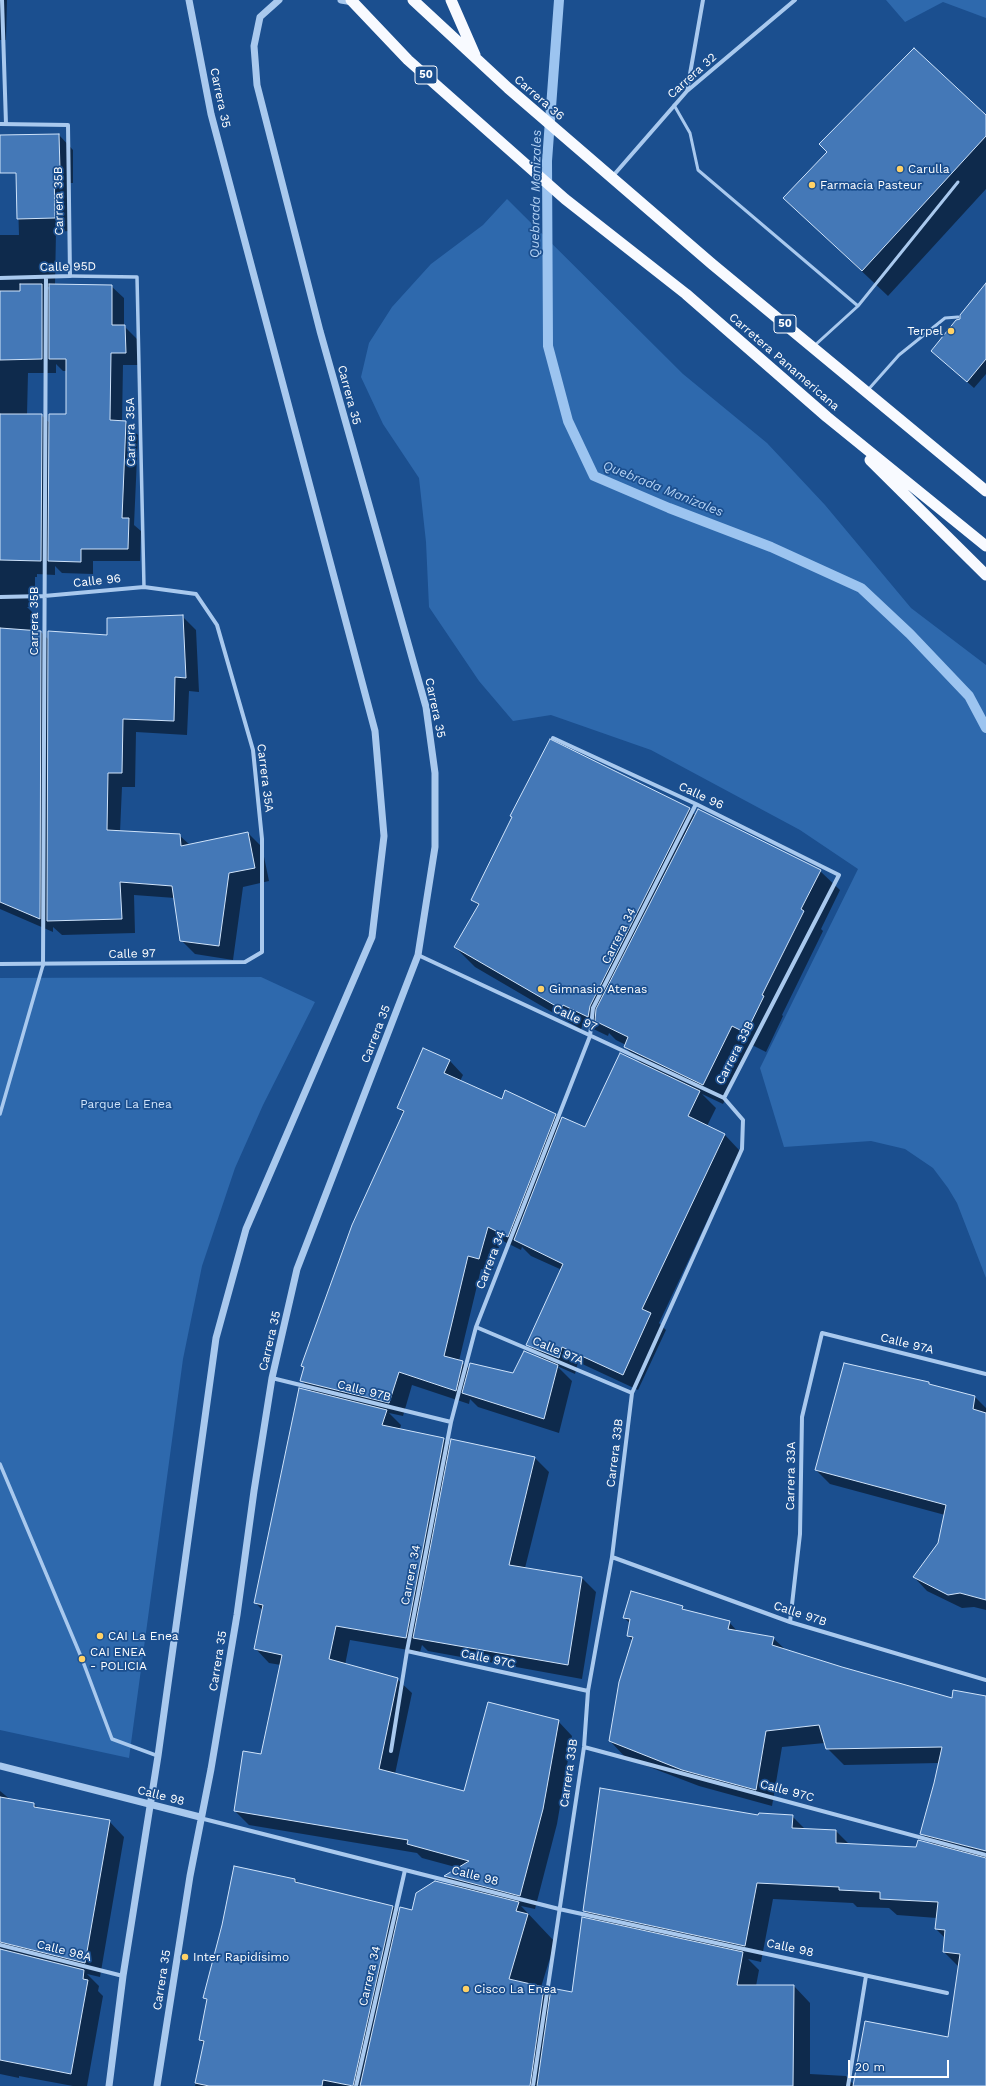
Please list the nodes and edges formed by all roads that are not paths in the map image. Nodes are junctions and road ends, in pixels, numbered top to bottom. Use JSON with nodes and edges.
{"nodes":[{"id":1,"x":2,"y":0,"type":"edge"},
{"id":2,"x":189,"y":0,"type":"edge"},
{"id":3,"x":279,"y":0,"type":"edge"},
{"id":4,"x":341,"y":0,"type":"edge"},
{"id":5,"x":414,"y":0,"type":"edge"},
{"id":6,"x":451,"y":0,"type":"edge"},
{"id":7,"x":703,"y":0,"type":"edge"},
{"id":8,"x":795,"y":0,"type":"edge"},
{"id":9,"x":352,"y":1,"type":"edge"},
{"id":10,"x":476,"y":59,"type":"junction"},
{"id":11,"x":687,"y":91,"type":"junction"},
{"id":12,"x":674,"y":105,"type":"junction"},
{"id":13,"x":0,"y":124,"type":"edge"},
{"id":14,"x":6,"y":124,"type":"junction"},
{"id":15,"x":612,"y":178,"type":"junction"},
{"id":16,"x":958,"y":182,"type":"dead end"},
{"id":17,"x":70,"y":276,"type":"junction"},
{"id":18,"x":46,"y":277,"type":"junction"},
{"id":19,"x":137,"y":277,"type":"joint"},
{"id":20,"x":0,"y":278,"type":"edge"},
{"id":21,"x":858,"y":306,"type":"junction"},
{"id":22,"x":958,"y":317,"type":"dead end"},
{"id":23,"x":812,"y":347,"type":"junction"},
{"id":24,"x":866,"y":393,"type":"junction"},
{"id":25,"x":827,"y":417,"type":"junction"},
{"id":26,"x":986,"y":491,"type":"edge"},
{"id":27,"x":986,"y":546,"type":"edge"},
{"id":28,"x":986,"y":576,"type":"edge"},
{"id":29,"x":144,"y":587,"type":"junction"},
{"id":30,"x":196,"y":594,"type":"joint"},
{"id":31,"x":44,"y":596,"type":"junction"},
{"id":32,"x":0,"y":597,"type":"edge"},
{"id":33,"x":553,"y":738,"type":"dead end"},
{"id":34,"x":696,"y":804,"type":"junction"},
{"id":35,"x":839,"y":874,"type":"joint"},
{"id":36,"x":262,"y":952,"type":"joint"},
{"id":37,"x":418,"y":956,"type":"junction"},
{"id":38,"x":0,"y":964,"type":"edge"},
{"id":39,"x":43,"y":965,"type":"junction"},
{"id":40,"x":590,"y":1036,"type":"junction"},
{"id":41,"x":724,"y":1098,"type":"junction"},
{"id":42,"x":0,"y":1114,"type":"edge"},
{"id":43,"x":476,"y":1327,"type":"junction"},
{"id":44,"x":822,"y":1333,"type":"joint"},
{"id":45,"x":986,"y":1374,"type":"edge"},
{"id":46,"x":272,"y":1378,"type":"junction"},
{"id":47,"x":632,"y":1393,"type":"junction"},
{"id":48,"x":451,"y":1422,"type":"junction"},
{"id":49,"x":0,"y":1464,"type":"edge"},
{"id":50,"x":612,"y":1557,"type":"junction"},
{"id":51,"x":790,"y":1622,"type":"junction"},
{"id":52,"x":407,"y":1651,"type":"junction"},
{"id":53,"x":986,"y":1680,"type":"edge"},
{"id":54,"x":588,"y":1691,"type":"junction"},
{"id":55,"x":584,"y":1747,"type":"junction"},
{"id":56,"x":391,"y":1751,"type":"dead end"},
{"id":57,"x":158,"y":1756,"type":"junction"},
{"id":58,"x":0,"y":1766,"type":"edge"},
{"id":59,"x":149,"y":1805,"type":"junction"},
{"id":60,"x":200,"y":1818,"type":"junction"},
{"id":61,"x":986,"y":1855,"type":"edge"},
{"id":62,"x":405,"y":1870,"type":"junction"},
{"id":63,"x":559,"y":1909,"type":"junction"},
{"id":64,"x":0,"y":1945,"type":"edge"},
{"id":65,"x":123,"y":1976,"type":"junction"},
{"id":66,"x":866,"y":1976,"type":"junction"},
{"id":67,"x":947,"y":1993,"type":"dead end"},
{"id":68,"x":109,"y":2086,"type":"edge"},
{"id":69,"x":158,"y":2086,"type":"edge"},
{"id":70,"x":356,"y":2086,"type":"edge"},
{"id":71,"x":533,"y":2086,"type":"edge"},
{"id":72,"x":848,"y":2086,"type":"edge"}],
"edges":[{"from":1,"to":14,"type":"street"},
{"from":2,"to":57,"type":"street","name":"Carrera 35"},
{"from":3,"to":37,"type":"street","name":"Carrera 35"},
{"from":4,"to":9,"type":"street"},
{"from":5,"to":10,"type":"highway","number":"50"},
{"from":6,"to":10,"type":"highway"},
{"from":7,"to":11,"type":"street"},
{"from":8,"to":11,"type":"street","name":"Carrera 32"},
{"from":9,"to":25,"type":"highway","name":"Carretera Panamericana","number":"50"},
{"from":10,"to":15,"type":"highway","name":"Carrera 36","number":"50"},
{"from":11,"to":12,"type":"street","name":"Carrera 32"},
{"from":12,"to":15,"type":"street","name":"Carrera 32"},
{"from":12,"to":21,"type":"lane"},
{"from":13,"to":14,"type":"street"},
{"from":14,"to":17,"type":"street","name":"Carrera 35B"},
{"from":15,"to":23,"type":"highway","number":"50"},
{"from":16,"to":21,"type":"lane"},
{"from":17,"to":18,"type":"street","name":"Calle 95D"},
{"from":17,"to":19,"type":"street","name":"Calle 95D"},
{"from":18,"to":20,"type":"street","name":"Calle 95D"},
{"from":18,"to":31,"type":"street","name":"Carrera 35B"},
{"from":19,"to":29,"type":"street","name":"Carrera 35A"},
{"from":21,"to":23,"type":"lane"},
{"from":22,"to":24,"type":"lane"},
{"from":23,"to":24,"type":"highway","number":"50"},
{"from":24,"to":26,"type":"highway","number":"50"},
{"from":25,"to":27,"type":"highway","name":"Carretera Panamericana","number":"50"},
{"from":25,"to":28,"type":"highway"},
{"from":29,"to":30,"type":"street","name":"Calle 96"},
{"from":29,"to":31,"type":"street","name":"Calle 96"},
{"from":30,"to":36,"type":"street","name":"Carrera 35A"},
{"from":31,"to":32,"type":"street","name":"Calle 96"},
{"from":31,"to":39,"type":"street","name":"Carrera 35B"},
{"from":33,"to":34,"type":"street","name":"Calle 96"},
{"from":34,"to":35,"type":"street","name":"Calle 96"},
{"from":34,"to":40,"type":"street","name":"Carrera 34"},
{"from":35,"to":41,"type":"street","name":"Carrera 33B"},
{"from":36,"to":39,"type":"street","name":"Calle 97"},
{"from":37,"to":40,"type":"street","name":"Calle 97"},
{"from":37,"to":46,"type":"street","name":"Carrera 35"},
{"from":38,"to":39,"type":"street","name":"Calle 97"},
{"from":39,"to":42,"type":"street"},
{"from":40,"to":41,"type":"street","name":"Calle 97"},
{"from":40,"to":43,"type":"street","name":"Carrera 34"},
{"from":41,"to":47,"type":"street","name":"Carrera 33B"},
{"from":43,"to":47,"type":"street","name":"Calle 97A"},
{"from":43,"to":48,"type":"street","name":"Carrera 34"},
{"from":44,"to":45,"type":"street","name":"Calle 97A"},
{"from":44,"to":51,"type":"street","name":"Carrera 33A"},
{"from":46,"to":48,"type":"street","name":"Calle 97B"},
{"from":46,"to":60,"type":"street","name":"Carrera 35"},
{"from":47,"to":50,"type":"street","name":"Carrera 33B"},
{"from":48,"to":52,"type":"street","name":"Carrera 34"},
{"from":49,"to":57,"type":"street"},
{"from":50,"to":51,"type":"street","name":"Calle 97B"},
{"from":50,"to":54,"type":"street","name":"Carrera 33B"},
{"from":51,"to":53,"type":"street","name":"Calle 97B"},
{"from":52,"to":54,"type":"street","name":"Calle 97C"},
{"from":52,"to":56,"type":"street","name":"Carrera 34"},
{"from":54,"to":55,"type":"street","name":"Carrera 33B"},
{"from":55,"to":61,"type":"street","name":"Calle 97C"},
{"from":55,"to":63,"type":"street","name":"Carrera 33B"},
{"from":57,"to":59,"type":"street","name":"Carrera 35"},
{"from":58,"to":59,"type":"street","name":"Calle 98"},
{"from":59,"to":60,"type":"street","name":"Calle 98"},
{"from":59,"to":65,"type":"street","name":"Carrera 35"},
{"from":60,"to":62,"type":"street","name":"Calle 98"},
{"from":60,"to":69,"type":"street","name":"Carrera 35"},
{"from":62,"to":63,"type":"street","name":"Calle 98"},
{"from":62,"to":70,"type":"street","name":"Carrera 34"},
{"from":63,"to":66,"type":"street","name":"Calle 98"},
{"from":63,"to":71,"type":"street","name":"Carrera 33B"},
{"from":64,"to":65,"type":"street","name":"Calle 98A"},
{"from":65,"to":68,"type":"street","name":"Carrera 35"},
{"from":66,"to":67,"type":"street","name":"Calle 98"},
{"from":66,"to":72,"type":"street"}]}
